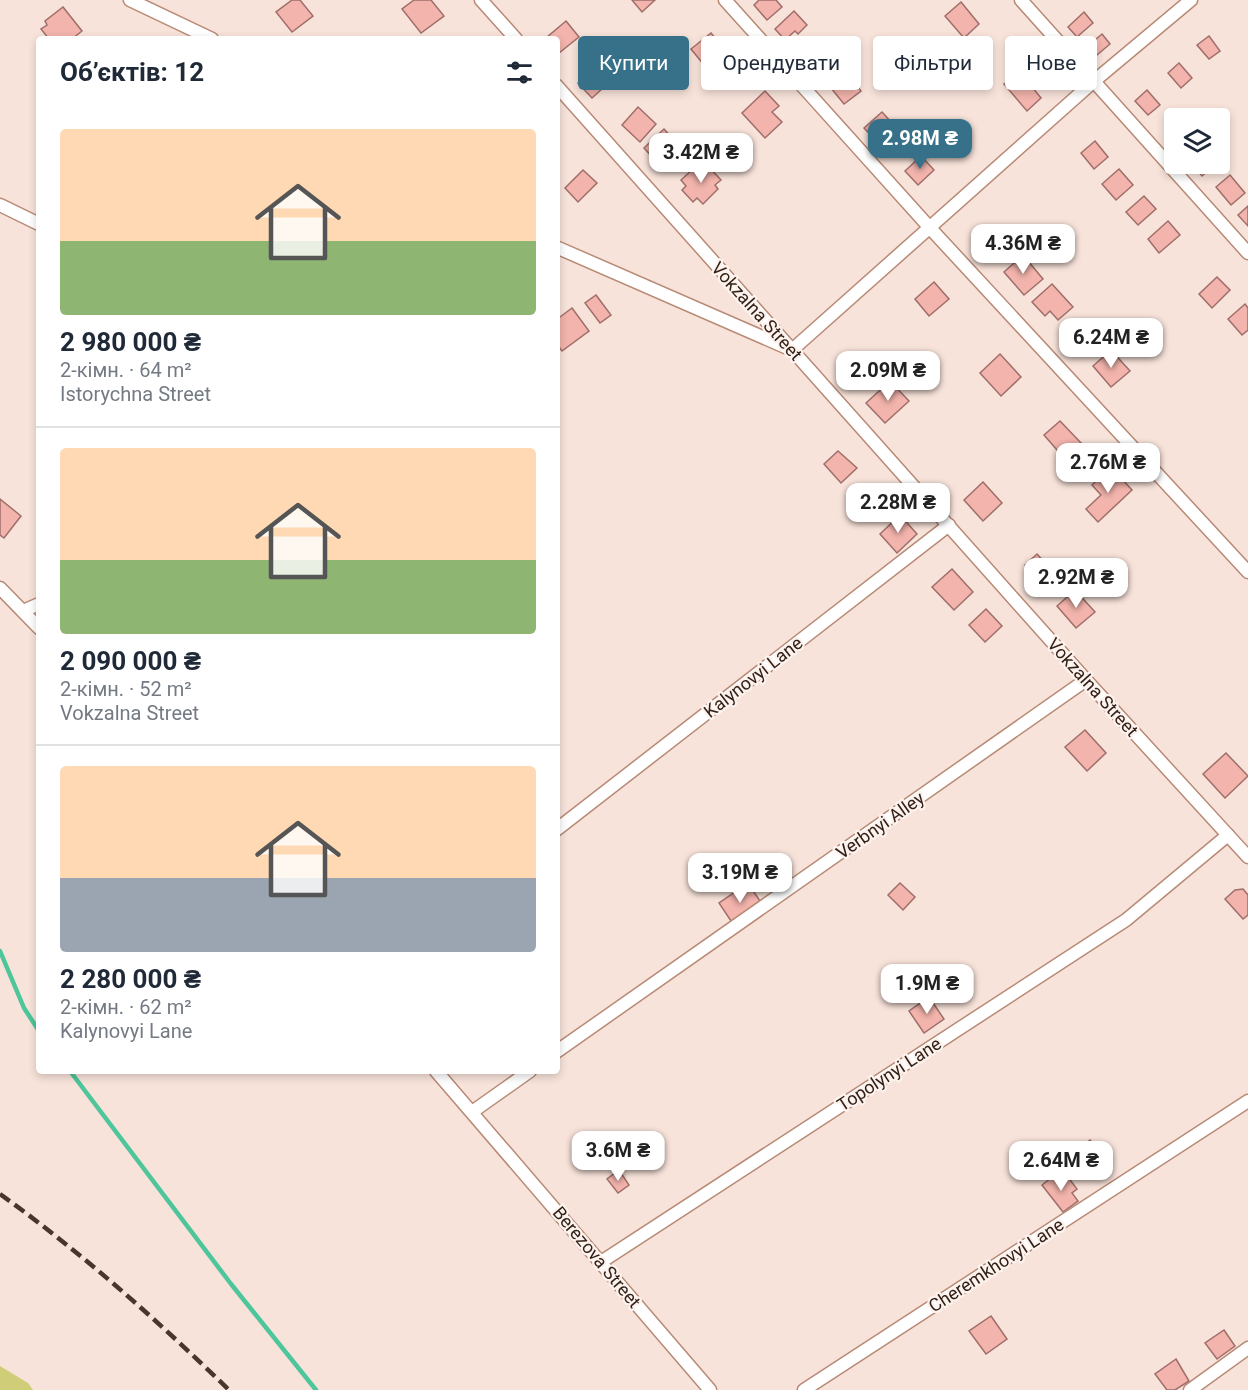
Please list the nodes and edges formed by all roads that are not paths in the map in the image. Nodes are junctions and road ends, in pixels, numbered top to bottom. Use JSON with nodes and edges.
{"nodes":[{"id":1,"x":130,"y":0,"type":"edge"},
{"id":2,"x":481,"y":0,"type":"edge"},
{"id":3,"x":725,"y":0,"type":"edge"},
{"id":4,"x":1021,"y":0,"type":"edge"},
{"id":5,"x":1191,"y":0,"type":"edge"},
{"id":6,"x":206,"y":36,"type":"edge"},
{"id":7,"x":513,"y":36,"type":"edge"},
{"id":8,"x":1053,"y":36,"type":"edge"},
{"id":9,"x":1097,"y":79,"type":"edge"},
{"id":10,"x":1097,"y":86,"type":"edge"},
{"id":11,"x":560,"y":89,"type":"edge"},
{"id":12,"x":1084,"y":90,"type":"edge"},
{"id":13,"x":0,"y":205,"type":"edge"},
{"id":14,"x":36,"y":223,"type":"edge"},
{"id":15,"x":930,"y":228,"type":"junction"},
{"id":16,"x":560,"y":249,"type":"edge"},
{"id":17,"x":1248,"y":253,"type":"edge"},
{"id":18,"x":792,"y":350,"type":"junction"},
{"id":19,"x":949,"y":525,"type":"junction"},
{"id":20,"x":1248,"y":572,"type":"edge"},
{"id":21,"x":0,"y":588,"type":"edge"},
{"id":22,"x":36,"y":605,"type":"edge"},
{"id":23,"x":23,"y":611,"type":"junction"},
{"id":24,"x":36,"y":625,"type":"edge"},
{"id":25,"x":1086,"y":680,"type":"junction"},
{"id":26,"x":560,"y":827,"type":"edge"},
{"id":27,"x":1228,"y":835,"type":"junction"},
{"id":28,"x":1248,"y":857,"type":"edge"},
{"id":29,"x":560,"y":1049,"type":"edge"},
{"id":30,"x":439,"y":1074,"type":"edge"},
{"id":31,"x":526,"y":1074,"type":"edge"},
{"id":32,"x":1248,"y":1101,"type":"edge"},
{"id":33,"x":472,"y":1112,"type":"junction"},
{"id":34,"x":601,"y":1262,"type":"junction"},
{"id":35,"x":1248,"y":1348,"type":"edge"},
{"id":36,"x":710,"y":1390,"type":"edge"},
{"id":37,"x":804,"y":1390,"type":"edge"},
{"id":38,"x":1190,"y":1390,"type":"edge"}],
"edges":[{"from":1,"to":6,"type":"street"},
{"from":2,"to":7,"type":"street"},
{"from":3,"to":15,"type":"street"},
{"from":4,"to":8,"type":"street"},
{"from":5,"to":9,"type":"street"},
{"from":10,"to":17,"type":"street"},
{"from":11,"to":18,"type":"street","name":"Vokzalna Street"},
{"from":12,"to":15,"type":"street"},
{"from":13,"to":14,"type":"street"},
{"from":15,"to":18,"type":"street"},
{"from":15,"to":20,"type":"street"},
{"from":16,"to":18,"type":"street"},
{"from":18,"to":19,"type":"street","name":"Vokzalna Street"},
{"from":19,"to":25,"type":"street","name":"Vokzalna Street"},
{"from":19,"to":26,"type":"street","name":"Kalynovyi Lane"},
{"from":21,"to":23,"type":"street"},
{"from":22,"to":23,"type":"street"},
{"from":23,"to":24,"type":"street"},
{"from":25,"to":27,"type":"street","name":"Vokzalna Street"},
{"from":25,"to":29,"type":"street","name":"Verbnyi Alley"},
{"from":27,"to":28,"type":"street","name":"Vokzalna Street"},
{"from":27,"to":34,"type":"street","name":"Topolynyi Lane"},
{"from":30,"to":33,"type":"street","name":"Berezova Street"},
{"from":31,"to":33,"type":"street"},
{"from":32,"to":37,"type":"street","name":"Cheremkhovyi Lane"},
{"from":33,"to":34,"type":"street","name":"Berezova Street"},
{"from":34,"to":36,"type":"street","name":"Berezova Street"},
{"from":35,"to":38,"type":"street"}]}
